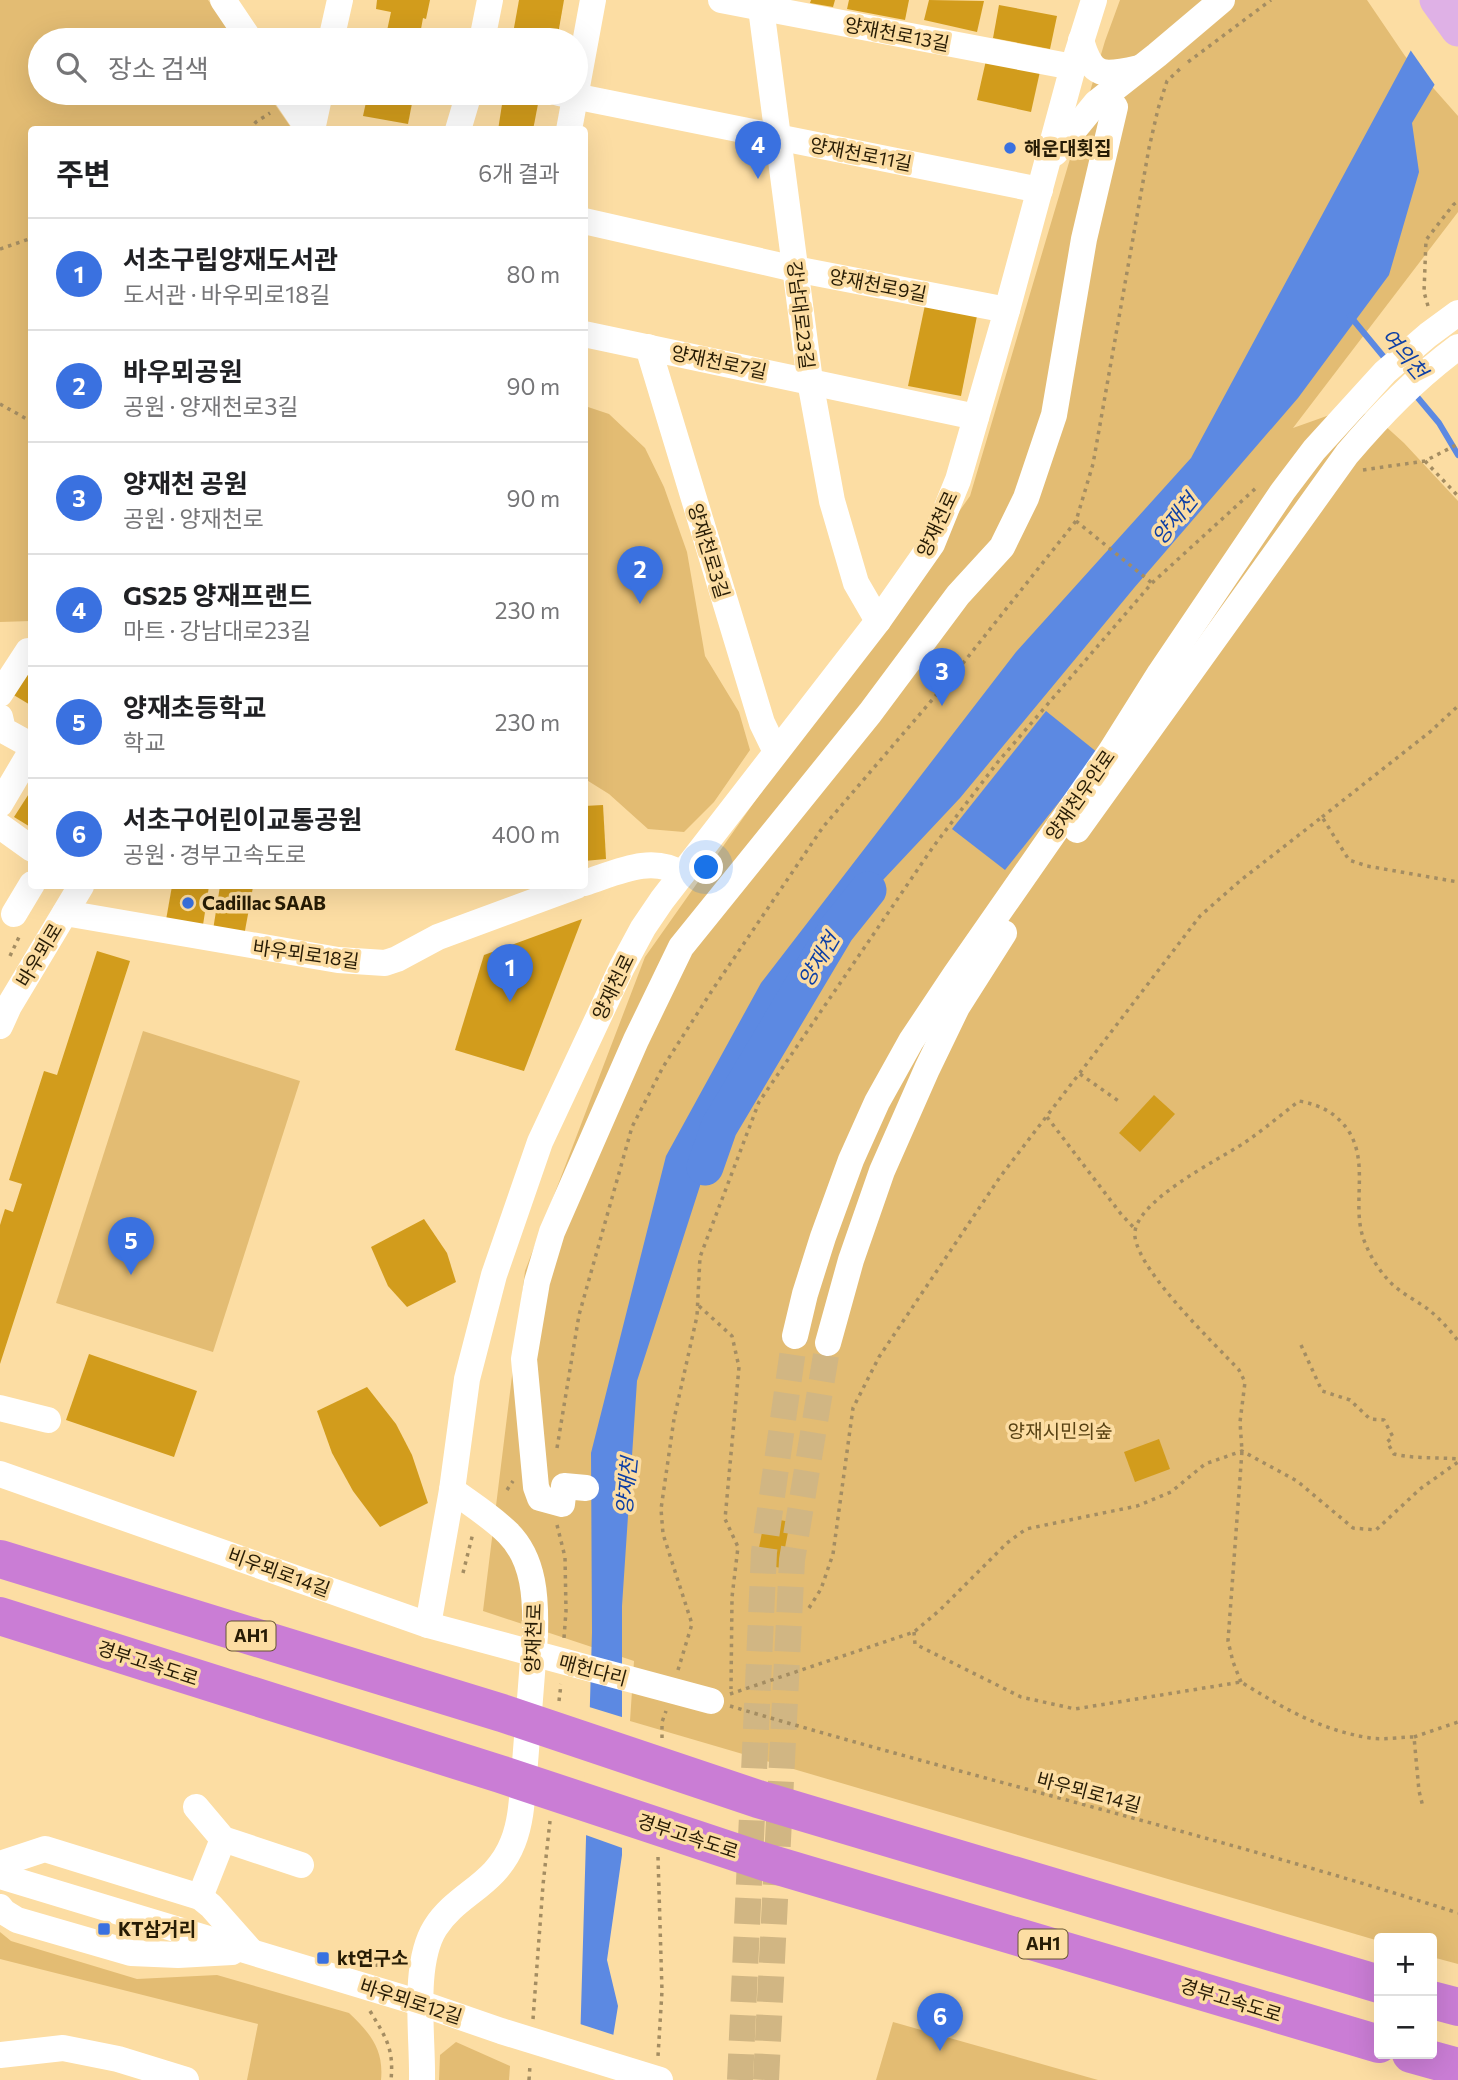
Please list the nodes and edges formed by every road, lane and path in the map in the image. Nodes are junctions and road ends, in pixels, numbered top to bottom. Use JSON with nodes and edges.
{"nodes":[{"id":1,"x":223,"y":0,"type":"edge"},
{"id":2,"x":340,"y":0,"type":"edge"},
{"id":3,"x":490,"y":0,"type":"edge"},
{"id":4,"x":593,"y":0,"type":"edge"},
{"id":5,"x":721,"y":0,"type":"edge"},
{"id":6,"x":1094,"y":0,"type":"edge"},
{"id":7,"x":1222,"y":0,"type":"edge"},
{"id":8,"x":1271,"y":0,"type":"edge"},
{"id":9,"x":1437,"y":0,"type":"edge"},
{"id":10,"x":761,"y":4,"type":"edge"},
{"id":11,"x":242,"y":28,"type":"edge"},
{"id":12,"x":334,"y":28,"type":"edge"},
{"id":13,"x":484,"y":28,"type":"edge"},
{"id":14,"x":585,"y":28,"type":"edge"},
{"id":15,"x":1458,"y":29,"type":"edge"},
{"id":16,"x":1081,"y":40,"type":"junction"},
{"id":17,"x":1073,"y":67,"type":"junction"},
{"id":18,"x":1141,"y":67,"type":"junction"},
{"id":19,"x":588,"y":98,"type":"edge"},
{"id":20,"x":292,"y":105,"type":"edge"},
{"id":21,"x":317,"y":105,"type":"edge"},
{"id":22,"x":465,"y":105,"type":"edge"},
{"id":23,"x":568,"y":105,"type":"edge"},
{"id":24,"x":1115,"y":107,"type":"dead end"},
{"id":25,"x":307,"y":126,"type":"edge"},
{"id":26,"x":311,"y":126,"type":"edge"},
{"id":27,"x":459,"y":126,"type":"edge"},
{"id":28,"x":569,"y":126,"type":"edge"},
{"id":29,"x":778,"y":137,"type":"junction"},
{"id":30,"x":1047,"y":162,"type":"junction"},
{"id":31,"x":1040,"y":190,"type":"junction"},
{"id":32,"x":1458,"y":201,"type":"edge"},
{"id":33,"x":588,"y":222,"type":"edge"},
{"id":34,"x":28,"y":239,"type":"edge"},
{"id":35,"x":0,"y":249,"type":"edge"},
{"id":36,"x":795,"y":269,"type":"junction"},
{"id":37,"x":1007,"y":310,"type":"junction"},
{"id":38,"x":1445,"y":316,"type":"edge"},
{"id":39,"x":588,"y":335,"type":"edge"},
{"id":40,"x":1458,"y":346,"type":"edge"},
{"id":41,"x":648,"y":348,"type":"junction"},
{"id":42,"x":810,"y":381,"type":"junction"},
{"id":43,"x":0,"y":404,"type":"edge"},
{"id":44,"x":976,"y":417,"type":"junction"},
{"id":45,"x":28,"y":420,"type":"edge"},
{"id":46,"x":1458,"y":444,"type":"edge"},
{"id":47,"x":1458,"y":496,"type":"edge"},
{"id":48,"x":1076,"y":521,"type":"junction"},
{"id":49,"x":1152,"y":583,"type":"dead end"},
{"id":50,"x":878,"y":621,"type":"junction"},
{"id":51,"x":28,"y":651,"type":"edge"},
{"id":52,"x":0,"y":694,"type":"edge"},
{"id":53,"x":1458,"y":706,"type":"edge"},
{"id":54,"x":0,"y":717,"type":"edge"},
{"id":55,"x":28,"y":746,"type":"edge"},
{"id":56,"x":776,"y":752,"type":"junction"},
{"id":57,"x":28,"y":755,"type":"edge"},
{"id":58,"x":0,"y":804,"type":"edge"},
{"id":59,"x":1322,"y":817,"type":"junction"},
{"id":60,"x":0,"y":826,"type":"edge"},
{"id":61,"x":28,"y":846,"type":"edge"},
{"id":62,"x":682,"y":874,"type":"junction"},
{"id":63,"x":588,"y":881,"type":"edge"},
{"id":64,"x":1458,"y":883,"type":"edge"},
{"id":65,"x":30,"y":889,"type":"edge"},
{"id":66,"x":79,"y":889,"type":"edge"},
{"id":67,"x":565,"y":889,"type":"edge"},
{"id":68,"x":1013,"y":904,"type":"junction"},
{"id":69,"x":65,"y":913,"type":"junction"},
{"id":70,"x":17,"y":924,"type":"joint"},
{"id":71,"x":6,"y":965,"type":"dead end"},
{"id":72,"x":0,"y":1026,"type":"edge"},
{"id":73,"x":1080,"y":1074,"type":"junction"},
{"id":74,"x":1120,"y":1102,"type":"dead end"},
{"id":75,"x":1047,"y":1117,"type":"junction"},
{"id":76,"x":1135,"y":1229,"type":"junction"},
{"id":77,"x":698,"y":1305,"type":"dead end"},
{"id":78,"x":795,"y":1336,"type":"tunnel mouth"},
{"id":79,"x":1458,"y":1341,"type":"edge"},
{"id":80,"x":828,"y":1343,"type":"tunnel mouth"},
{"id":81,"x":1301,"y":1345,"type":"dead end"},
{"id":82,"x":0,"y":1408,"type":"edge"},
{"id":83,"x":48,"y":1420,"type":"dead end"},
{"id":84,"x":557,"y":1451,"type":"dead end"},
{"id":85,"x":1242,"y":1451,"type":"junction"},
{"id":86,"x":1458,"y":1460,"type":"edge"},
{"id":87,"x":0,"y":1474,"type":"edge"},
{"id":88,"x":586,"y":1488,"type":"dead end"},
{"id":89,"x":452,"y":1490,"type":"junction"},
{"id":90,"x":553,"y":1502,"type":"junction"},
{"id":91,"x":0,"y":1559,"type":"edge"},
{"id":92,"x":809,"y":1608,"type":"dead end"},
{"id":93,"x":0,"y":1616,"type":"edge"},
{"id":94,"x":428,"y":1625,"type":"junction"},
{"id":95,"x":914,"y":1632,"type":"junction"},
{"id":96,"x":564,"y":1639,"type":"dead end"},
{"id":97,"x":510,"y":1647,"type":"joint"},
{"id":98,"x":561,"y":1680,"type":"dead end"},
{"id":99,"x":1241,"y":1682,"type":"junction"},
{"id":100,"x":721,"y":1697,"type":"junction"},
{"id":101,"x":559,"y":1708,"type":"dead end"},
{"id":102,"x":1458,"y":1722,"type":"edge"},
{"id":103,"x":1414,"y":1737,"type":"junction"},
{"id":104,"x":196,"y":1807,"type":"dead end"},
{"id":105,"x":1423,"y":1807,"type":"dead end"},
{"id":106,"x":550,"y":1818,"type":"dead end"},
{"id":107,"x":223,"y":1839,"type":"junction"},
{"id":108,"x":0,"y":1864,"type":"edge"},
{"id":109,"x":301,"y":1864,"type":"dead end"},
{"id":110,"x":0,"y":1876,"type":"edge"},
{"id":111,"x":200,"y":1897,"type":"junction"},
{"id":112,"x":0,"y":1907,"type":"edge"},
{"id":113,"x":1458,"y":1913,"type":"edge"},
{"id":114,"x":251,"y":1951,"type":"junction"},
{"id":115,"x":1374,"y":1983,"type":"edge"},
{"id":116,"x":1437,"y":2001,"type":"edge"},
{"id":117,"x":421,"y":2003,"type":"junction"},
{"id":118,"x":1458,"y":2007,"type":"edge"},
{"id":119,"x":369,"y":2010,"type":"dead end"},
{"id":120,"x":533,"y":2024,"type":"dead end"},
{"id":121,"x":1374,"y":2044,"type":"edge"},
{"id":122,"x":531,"y":2052,"type":"dead end"},
{"id":123,"x":0,"y":2055,"type":"edge"},
{"id":124,"x":1429,"y":2059,"type":"edge"},
{"id":125,"x":1458,"y":2067,"type":"edge"},
{"id":126,"x":187,"y":2080,"type":"edge"},
{"id":127,"x":391,"y":2080,"type":"edge"},
{"id":128,"x":422,"y":2080,"type":"edge"},
{"id":129,"x":529,"y":2080,"type":"edge"},
{"id":130,"x":660,"y":2080,"type":"edge"}],
"edges":[{"from":1,"to":11,"type":"street"},
{"from":2,"to":12,"type":"street"},
{"from":3,"to":13,"type":"street"},
{"from":4,"to":14,"type":"street"},
{"from":5,"to":10,"type":"street","name":"양재천로13길"},
{"from":6,"to":16,"type":"street","name":"양재천로"},
{"from":7,"to":18,"type":"street"},
{"from":8,"to":48,"type":"path"},
{"from":9,"to":15,"type":"main road"},
{"from":10,"to":17,"type":"street","name":"양재천로13길"},
{"from":10,"to":29,"type":"street","name":"강남대로23길"},
{"from":16,"to":17,"type":"street","name":"양재천로"},
{"from":16,"to":18,"type":"street"},
{"from":17,"to":30,"type":"street","name":"양재천로"},
{"from":18,"to":30,"type":"street"},
{"from":19,"to":29,"type":"street","name":"양재천로11길"},
{"from":20,"to":25,"type":"street"},
{"from":21,"to":26,"type":"street"},
{"from":22,"to":27,"type":"street"},
{"from":23,"to":28,"type":"street"},
{"from":24,"to":90,"type":"street"},
{"from":29,"to":31,"type":"street","name":"양재천로11길"},
{"from":29,"to":36,"type":"street","name":"강남대로23길"},
{"from":30,"to":31,"type":"street","name":"양재천로"},
{"from":31,"to":37,"type":"street","name":"양재천로"},
{"from":32,"to":38,"type":"path"},
{"from":33,"to":36,"type":"street","name":"양재천로9길"},
{"from":34,"to":35,"type":"path"},
{"from":36,"to":37,"type":"street","name":"양재천로9길"},
{"from":36,"to":42,"type":"street","name":"강남대로23길"},
{"from":37,"to":44,"type":"street","name":"양재천로"},
{"from":38,"to":68,"type":"street","name":"양재천우안로"},
{"from":39,"to":41,"type":"street","name":"양재천로7길"},
{"from":40,"to":68,"type":"street","name":"양재천우안로"},
{"from":41,"to":42,"type":"street","name":"양재천로7길"},
{"from":41,"to":56,"type":"street","name":"양재천로3길"},
{"from":42,"to":44,"type":"street","name":"양재천로7길"},
{"from":42,"to":50,"type":"street","name":"강남대로23길"},
{"from":43,"to":45,"type":"path"},
{"from":44,"to":50,"type":"street","name":"양재천로"},
{"from":46,"to":47,"type":"path"},
{"from":48,"to":49,"type":"path"},
{"from":48,"to":84,"type":"path"},
{"from":50,"to":56,"type":"street","name":"양재천로"},
{"from":51,"to":52,"type":"street"},
{"from":53,"to":59,"type":"path"},
{"from":54,"to":55,"type":"street"},
{"from":56,"to":62,"type":"street","name":"양재천로"},
{"from":57,"to":58,"type":"street"},
{"from":59,"to":64,"type":"path"},
{"from":59,"to":73,"type":"path"},
{"from":60,"to":61,"type":"street"},
{"from":62,"to":63,"type":"street","name":"바우뫼로18길"},
{"from":62,"to":89,"type":"street","name":"양재천로"},
{"from":65,"to":70,"type":"street"},
{"from":66,"to":69,"type":"street","name":"바우뫼로"},
{"from":67,"to":69,"type":"street","name":"바우뫼로18길"},
{"from":68,"to":78,"type":"street","name":"양재천우안로"},
{"from":68,"to":80,"type":"street","name":"양재천우안로"},
{"from":69,"to":72,"type":"street","name":"바우뫼로"},
{"from":70,"to":71,"type":"path"},
{"from":73,"to":74,"type":"path"},
{"from":73,"to":75,"type":"path"},
{"from":75,"to":76,"type":"path"},
{"from":75,"to":92,"type":"path"},
{"from":76,"to":79,"type":"path"},
{"from":76,"to":85,"type":"path"},
{"from":77,"to":100,"type":"path"},
{"from":81,"to":86,"type":"path"},
{"from":82,"to":83,"type":"street"},
{"from":85,"to":86,"type":"path"},
{"from":85,"to":95,"type":"path"},
{"from":85,"to":99,"type":"path"},
{"from":87,"to":94,"type":"street","name":"비우뫼로14길"},
{"from":88,"to":90,"type":"street"},
{"from":89,"to":94,"type":"street"},
{"from":89,"to":117,"type":"street","name":"양재천로"},
{"from":90,"to":96,"type":"path"},
{"from":91,"to":115,"type":"highway","number":"AH1"},
{"from":93,"to":121,"type":"highway","name":"경부고속도로","number":"AH1"},
{"from":94,"to":97,"type":"street","name":"비우뫼로14길"},
{"from":95,"to":99,"type":"path"},
{"from":95,"to":100,"type":"path"},
{"from":97,"to":100,"type":"street","name":"매헌다리"},
{"from":98,"to":101,"type":"path"},
{"from":99,"to":103,"type":"path"},
{"from":100,"to":113,"type":"path","name":"바우뫼로14길"},
{"from":102,"to":103,"type":"path"},
{"from":103,"to":105,"type":"path"},
{"from":104,"to":107,"type":"street"},
{"from":106,"to":120,"type":"path"},
{"from":107,"to":109,"type":"street"},
{"from":107,"to":111,"type":"street"},
{"from":108,"to":111,"type":"street"},
{"from":110,"to":114,"type":"street","name":"바우뫼로12길"},
{"from":111,"to":114,"type":"street"},
{"from":112,"to":114,"type":"street"},
{"from":114,"to":117,"type":"street","name":"바우뫼로12길"},
{"from":116,"to":118,"type":"highway"},
{"from":117,"to":128,"type":"street","name":"양재천로"},
{"from":117,"to":130,"type":"street","name":"바우뫼로12길"},
{"from":119,"to":127,"type":"path"},
{"from":122,"to":129,"type":"path"},
{"from":123,"to":126,"type":"street"},
{"from":124,"to":125,"type":"highway"}]}
